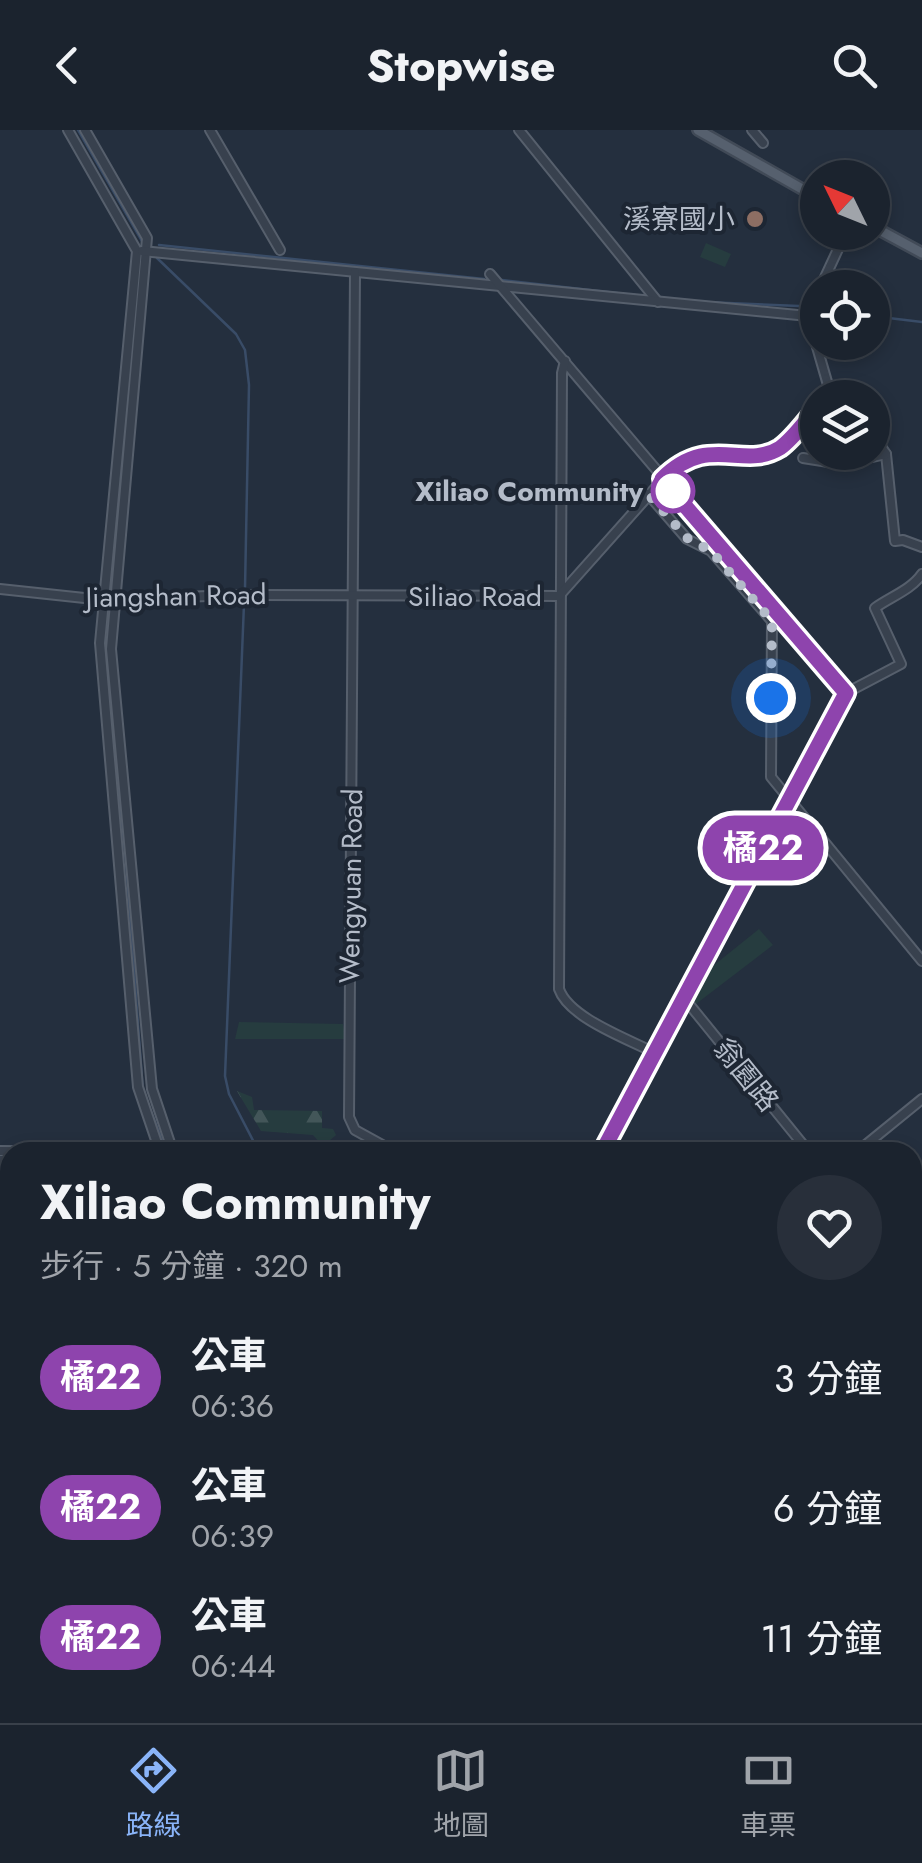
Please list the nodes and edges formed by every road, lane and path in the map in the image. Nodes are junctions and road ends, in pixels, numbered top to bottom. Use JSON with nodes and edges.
{"nodes":[{"id":1,"x":68,"y":130,"type":"edge"},
{"id":2,"x":85,"y":130,"type":"edge"},
{"id":3,"x":210,"y":130,"type":"edge"},
{"id":4,"x":518,"y":130,"type":"edge"},
{"id":5,"x":698,"y":130,"type":"edge"},
{"id":6,"x":752,"y":130,"type":"edge"},
{"id":7,"x":764,"y":143,"type":"dead end"},
{"id":8,"x":800,"y":188,"type":"edge"},
{"id":9,"x":890,"y":236,"type":"edge"},
{"id":10,"x":280,"y":250,"type":"dead end"},
{"id":11,"x":142,"y":251,"type":"junction"},
{"id":12,"x":922,"y":254,"type":"edge"},
{"id":13,"x":355,"y":272,"type":"junction"},
{"id":14,"x":490,"y":274,"type":"dead end"},
{"id":15,"x":500,"y":287,"type":"junction"},
{"id":16,"x":658,"y":302,"type":"junction"},
{"id":17,"x":800,"y":315,"type":"edge"},
{"id":18,"x":565,"y":361,"type":"junction"},
{"id":19,"x":800,"y":425,"type":"edge"},
{"id":20,"x":888,"y":470,"type":"edge"},
{"id":21,"x":662,"y":479,"type":"junction"},
{"id":22,"x":648,"y":494,"type":"junction"},
{"id":23,"x":922,"y":547,"type":"edge"},
{"id":24,"x":922,"y":574,"type":"edge"},
{"id":25,"x":0,"y":589,"type":"edge"},
{"id":26,"x":353,"y":595,"type":"junction"},
{"id":27,"x":559,"y":596,"type":"junction"},
{"id":28,"x":114,"y":599,"type":"junction"},
{"id":29,"x":103,"y":600,"type":"junction"},
{"id":30,"x":846,"y":693,"type":"junction"},
{"id":31,"x":788,"y":800,"type":"junction"},
{"id":32,"x":922,"y":961,"type":"edge"},
{"id":33,"x":684,"y":998,"type":"junction"},
{"id":34,"x":656,"y":1053,"type":"junction"},
{"id":35,"x":922,"y":1099,"type":"edge"},
{"id":36,"x":157,"y":1142,"type":"edge"},
{"id":37,"x":170,"y":1142,"type":"edge"},
{"id":38,"x":377,"y":1142,"type":"edge"},
{"id":39,"x":607,"y":1142,"type":"edge"},
{"id":40,"x":801,"y":1142,"type":"edge"},
{"id":41,"x":870,"y":1142,"type":"edge"}],
"edges":[{"from":1,"to":11,"type":"street"},
{"from":2,"to":11,"type":"street"},
{"from":3,"to":10,"type":"street"},
{"from":4,"to":16,"type":"street"},
{"from":5,"to":8,"type":"main road"},
{"from":6,"to":7,"type":"street"},
{"from":9,"to":12,"type":"main road"},
{"from":11,"to":13,"type":"street"},
{"from":11,"to":28,"type":"street"},
{"from":11,"to":29,"type":"street"},
{"from":13,"to":15,"type":"street"},
{"from":13,"to":26,"type":"street"},
{"from":14,"to":15,"type":"street"},
{"from":15,"to":16,"type":"street"},
{"from":15,"to":18,"type":"street"},
{"from":16,"to":17,"type":"street"},
{"from":18,"to":21,"type":"street"},
{"from":18,"to":27,"type":"street"},
{"from":19,"to":21,"type":"street","name":"Siliao Road"},
{"from":20,"to":23,"type":"street"},
{"from":21,"to":22,"type":"street","name":"Siliao Road"},
{"from":21,"to":30,"type":"street"},
{"from":22,"to":27,"type":"street","name":"Siliao Road"},
{"from":22,"to":31,"type":"street"},
{"from":24,"to":30,"type":"street"},
{"from":25,"to":29,"type":"street","name":"Jiangshan Road"},
{"from":26,"to":27,"type":"street","name":"Siliao Road"},
{"from":26,"to":28,"type":"street","name":"Jiangshan Road"},
{"from":26,"to":38,"type":"street","name":"Wengyuan Road"},
{"from":27,"to":34,"type":"street"},
{"from":28,"to":29,"type":"street","name":"Jiangshan Road"},
{"from":28,"to":37,"type":"street"},
{"from":29,"to":36,"type":"street"},
{"from":30,"to":31,"type":"street"},
{"from":31,"to":32,"type":"street"},
{"from":31,"to":33,"type":"street"},
{"from":33,"to":34,"type":"street"},
{"from":33,"to":40,"type":"street","name":"翁園路"},
{"from":34,"to":39,"type":"street"},
{"from":35,"to":41,"type":"street"}]}
